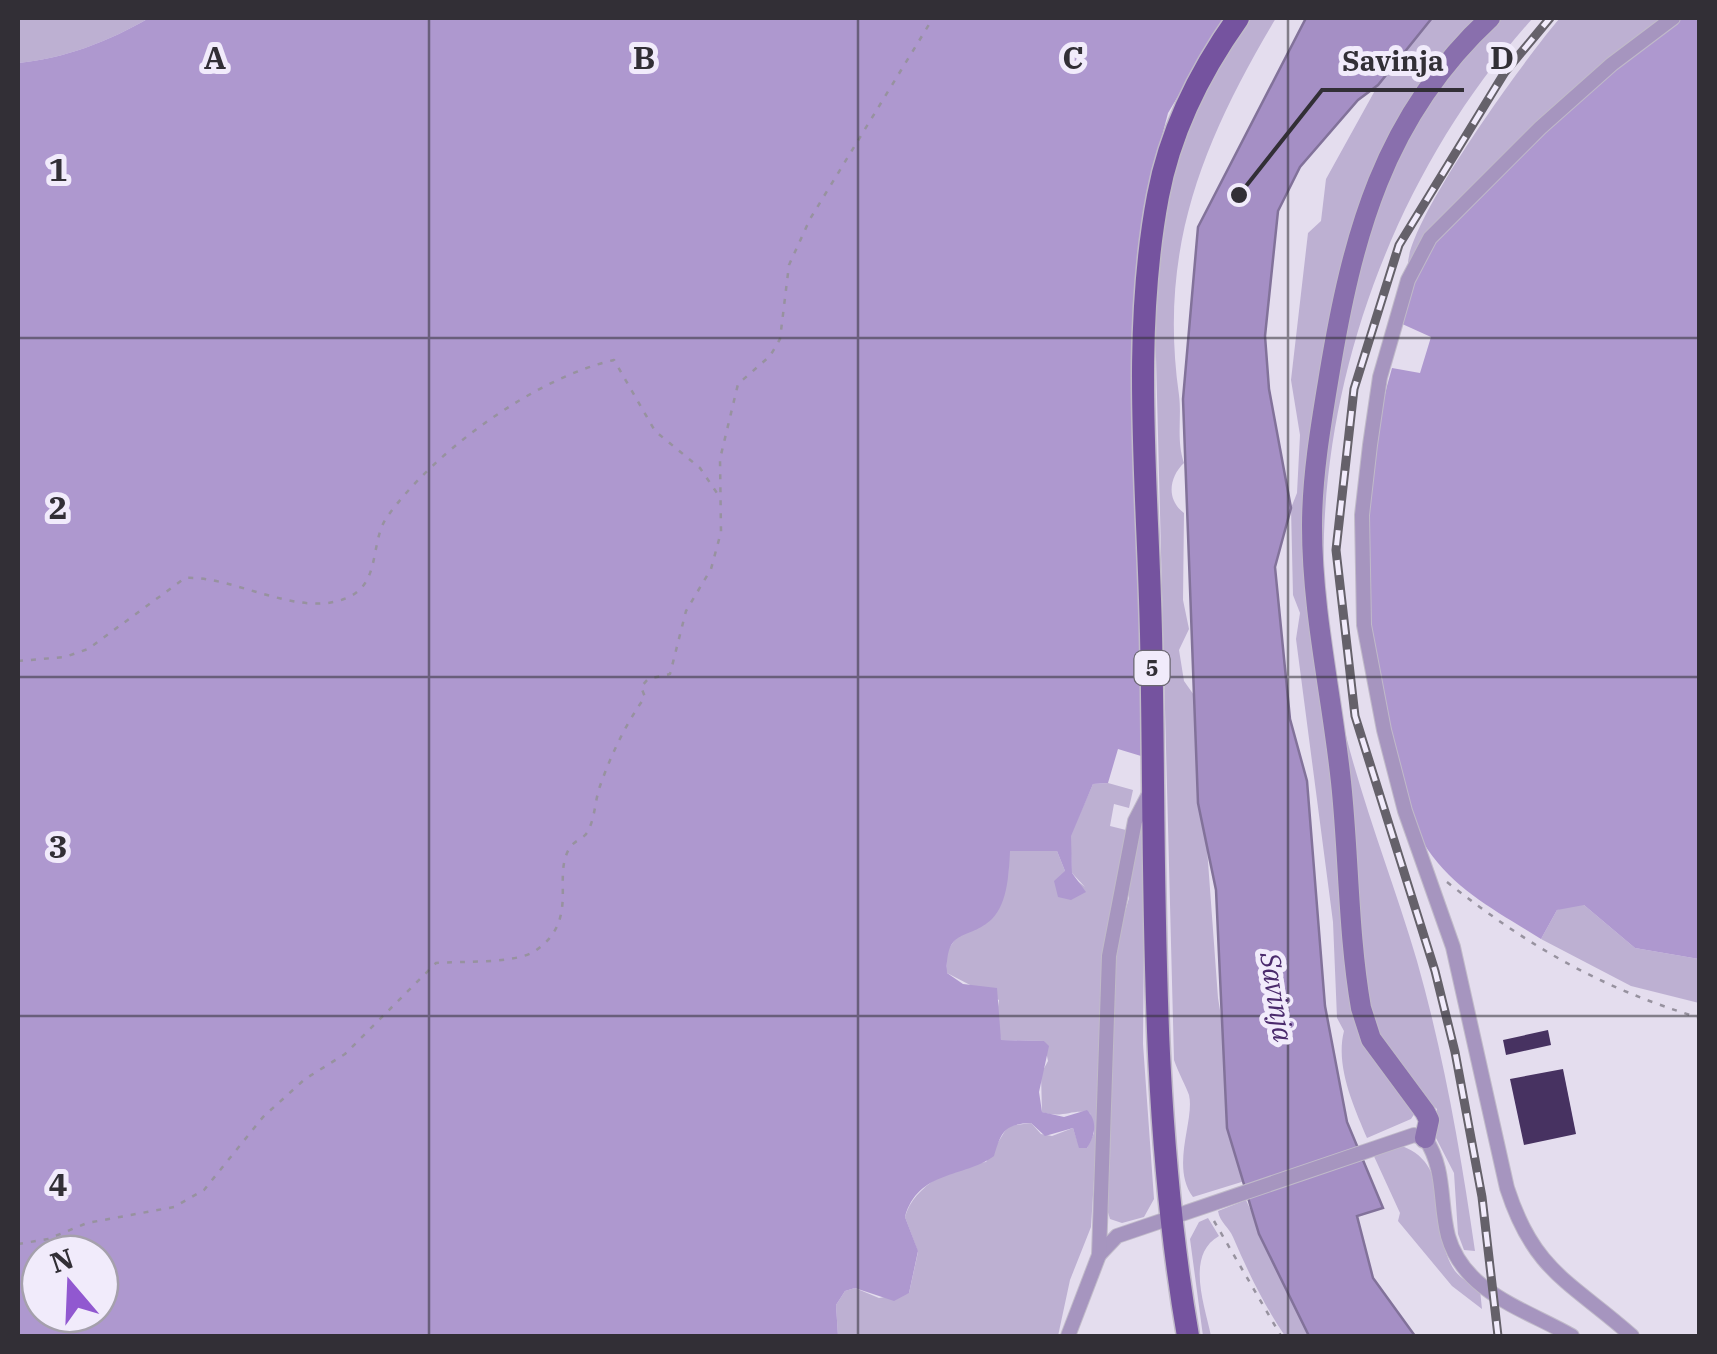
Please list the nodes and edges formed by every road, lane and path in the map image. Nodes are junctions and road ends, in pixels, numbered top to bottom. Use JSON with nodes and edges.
{"nodes":[{"id":1,"x":933,"y":18,"type":"edge"},
{"id":2,"x":1238,"y":18,"type":"edge"},
{"id":3,"x":1490,"y":18,"type":"edge"},
{"id":4,"x":1672,"y":18,"type":"edge"},
{"id":5,"x":722,"y":500,"type":"junction"},
{"id":6,"x":18,"y":660,"type":"edge"},
{"id":7,"x":1154,"y":783,"type":"junction"},
{"id":8,"x":1431,"y":880,"type":"junction"},
{"id":9,"x":1700,"y":1018,"type":"edge"},
{"id":10,"x":1425,"y":1138,"type":"junction"},
{"id":11,"x":1206,"y":1208,"type":"junction"},
{"id":12,"x":1172,"y":1218,"type":"junction"},
{"id":13,"x":18,"y":1244,"type":"edge"},
{"id":14,"x":1098,"y":1255,"type":"junction"},
{"id":15,"x":1075,"y":1329,"type":"edge"},
{"id":16,"x":1068,"y":1336,"type":"edge"},
{"id":17,"x":1188,"y":1336,"type":"edge"},
{"id":18,"x":1281,"y":1336,"type":"edge"},
{"id":19,"x":1572,"y":1336,"type":"edge"},
{"id":20,"x":1632,"y":1336,"type":"edge"}],
"edges":[{"from":1,"to":5,"type":"path"},
{"from":2,"to":7,"type":"main road","number":"5"},
{"from":3,"to":10,"type":"street"},
{"from":4,"to":8,"type":"street"},
{"from":5,"to":6,"type":"path"},
{"from":5,"to":13,"type":"path"},
{"from":7,"to":12,"type":"main road","number":"5"},
{"from":7,"to":14,"type":"street"},
{"from":8,"to":9,"type":"path"},
{"from":8,"to":20,"type":"street"},
{"from":10,"to":11,"type":"street"},
{"from":10,"to":19,"type":"street"},
{"from":11,"to":12,"type":"street"},
{"from":11,"to":18,"type":"path"},
{"from":12,"to":14,"type":"street"},
{"from":12,"to":17,"type":"main road","number":"5"},
{"from":14,"to":15,"type":"street"},
{"from":15,"to":16,"type":"street"}]}
